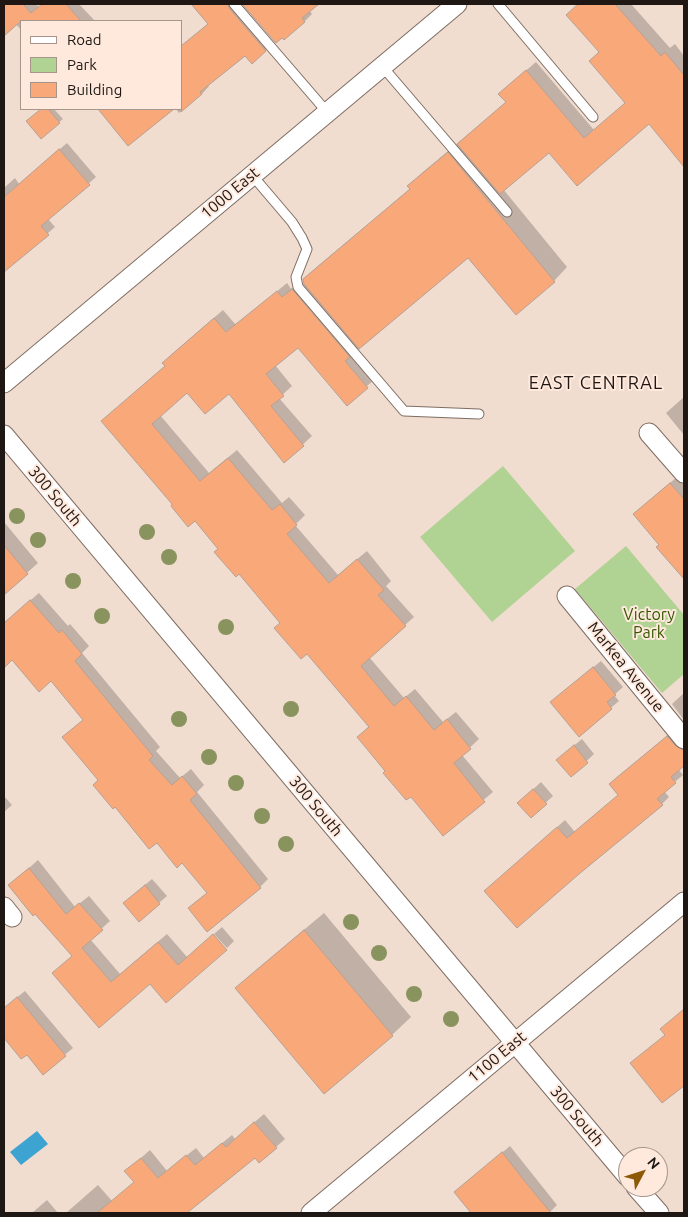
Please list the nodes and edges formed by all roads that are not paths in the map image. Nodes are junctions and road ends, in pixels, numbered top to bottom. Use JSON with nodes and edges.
{"nodes":[{"id":1,"x":234,"y":4,"type":"edge"},
{"id":2,"x":456,"y":4,"type":"edge"},
{"id":3,"x":498,"y":4,"type":"edge"},
{"id":4,"x":382,"y":66,"type":"junction"},
{"id":5,"x":327,"y":112,"type":"junction"},
{"id":6,"x":593,"y":117,"type":"dead end"},
{"id":7,"x":252,"y":175,"type":"junction"},
{"id":8,"x":507,"y":212,"type":"dead end"},
{"id":9,"x":4,"y":383,"type":"edge"},
{"id":10,"x":479,"y":414,"type":"dead end"},
{"id":11,"x":649,"y":432,"type":"dead end"},
{"id":12,"x":4,"y":435,"type":"edge"},
{"id":13,"x":684,"y":473,"type":"edge"},
{"id":14,"x":567,"y":596,"type":"dead end"},
{"id":15,"x":684,"y":739,"type":"edge"},
{"id":16,"x":684,"y":902,"type":"edge"},
{"id":17,"x":515,"y":1042,"type":"junction"},
{"id":18,"x":618,"y":1165,"type":"edge"},
{"id":19,"x":644,"y":1197,"type":"edge"},
{"id":20,"x":311,"y":1213,"type":"edge"},
{"id":21,"x":658,"y":1213,"type":"edge"}],
"edges":[{"from":1,"to":5,"type":"lane"},
{"from":2,"to":4,"type":"street","name":"1000 East"},
{"from":3,"to":6,"type":"lane"},
{"from":4,"to":5,"type":"street","name":"1000 East"},
{"from":4,"to":8,"type":"lane"},
{"from":5,"to":7,"type":"street","name":"1000 East"},
{"from":7,"to":9,"type":"street","name":"1000 East"},
{"from":7,"to":10,"type":"lane"},
{"from":11,"to":13,"type":"street"},
{"from":12,"to":17,"type":"street","name":"300 South"},
{"from":14,"to":15,"type":"street","name":"Markea Avenue"},
{"from":16,"to":17,"type":"street","name":"1100 East"},
{"from":17,"to":18,"type":"street","name":"300 South"},
{"from":17,"to":20,"type":"street","name":"1100 East"},
{"from":19,"to":21,"type":"street"}]}
